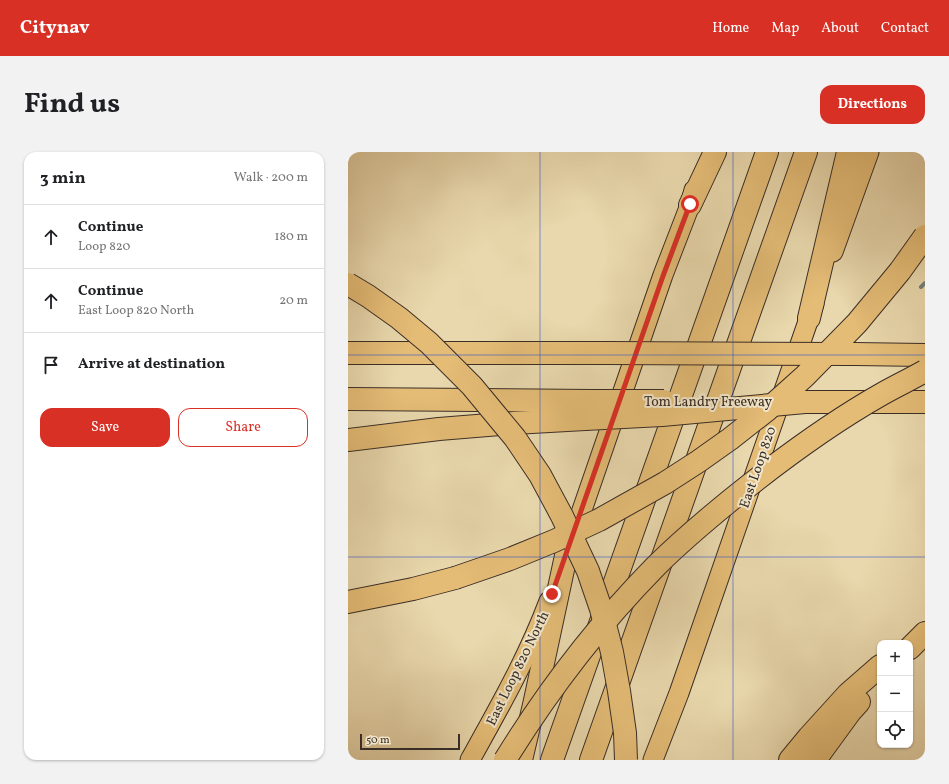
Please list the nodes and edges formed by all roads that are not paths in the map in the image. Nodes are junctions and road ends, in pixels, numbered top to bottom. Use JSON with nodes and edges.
{"nodes":[{"id":1,"x":705,"y":152,"type":"edge"},
{"id":2,"x":715,"y":152,"type":"edge"},
{"id":3,"x":767,"y":152,"type":"edge"},
{"id":4,"x":806,"y":152,"type":"edge"},
{"id":5,"x":848,"y":152,"type":"edge"},
{"id":6,"x":869,"y":152,"type":"edge"},
{"id":7,"x":690,"y":204,"type":"junction"},
{"id":8,"x":925,"y":236,"type":"edge"},
{"id":9,"x":348,"y":284,"type":"edge"},
{"id":10,"x":808,"y":318,"type":"junction"},
{"id":11,"x":348,"y":353,"type":"edge"},
{"id":12,"x":925,"y":355,"type":"edge"},
{"id":13,"x":925,"y":371,"type":"edge"},
{"id":14,"x":348,"y":400,"type":"edge"},
{"id":15,"x":925,"y":402,"type":"edge"},
{"id":16,"x":588,"y":410,"type":"junction"},
{"id":17,"x":348,"y":440,"type":"edge"},
{"id":18,"x":568,"y":551,"type":"junction"},
{"id":19,"x":348,"y":602,"type":"edge"},
{"id":20,"x":925,"y":632,"type":"edge"},
{"id":21,"x":913,"y":640,"type":"edge"},
{"id":22,"x":913,"y":645,"type":"edge"},
{"id":23,"x":877,"y":669,"type":"edge"},
{"id":24,"x":877,"y":683,"type":"edge"},
{"id":25,"x":470,"y":760,"type":"edge"},
{"id":26,"x":505,"y":760,"type":"edge"},
{"id":27,"x":521,"y":760,"type":"edge"},
{"id":28,"x":552,"y":760,"type":"edge"},
{"id":29,"x":591,"y":760,"type":"edge"},
{"id":30,"x":626,"y":760,"type":"edge"},
{"id":31,"x":654,"y":760,"type":"edge"},
{"id":32,"x":790,"y":760,"type":"edge"},
{"id":33,"x":815,"y":760,"type":"edge"}],
"edges":[{"from":1,"to":7,"type":"main road","name":"East Loop 820 North"},
{"from":2,"to":7,"type":"highway"},
{"from":3,"to":28,"type":"highway"},
{"from":4,"to":29,"type":"highway"},
{"from":5,"to":10,"type":"highway"},
{"from":6,"to":10,"type":"main road","name":"East Loop 820"},
{"from":7,"to":18,"type":"main road","name":"East Loop 820 North"},
{"from":8,"to":19,"type":"highway","bridge":true},
{"from":9,"to":30,"type":"highway","bridge":true},
{"from":10,"to":31,"type":"main road","name":"East Loop 820"},
{"from":11,"to":12,"type":"highway","bridge":true},
{"from":13,"to":26,"type":"highway","bridge":true},
{"from":14,"to":16,"type":"highway","name":"Tom Landry Freeway"},
{"from":15,"to":16,"type":"highway","name":"Tom Landry Freeway","bridge":true},
{"from":16,"to":17,"type":"highway"},
{"from":18,"to":25,"type":"main road","name":"East Loop 820 North"},
{"from":18,"to":27,"type":"highway"},
{"from":20,"to":21,"type":"highway"},
{"from":20,"to":22,"type":"highway"},
{"from":23,"to":32,"type":"highway"},
{"from":24,"to":33,"type":"highway"}]}
